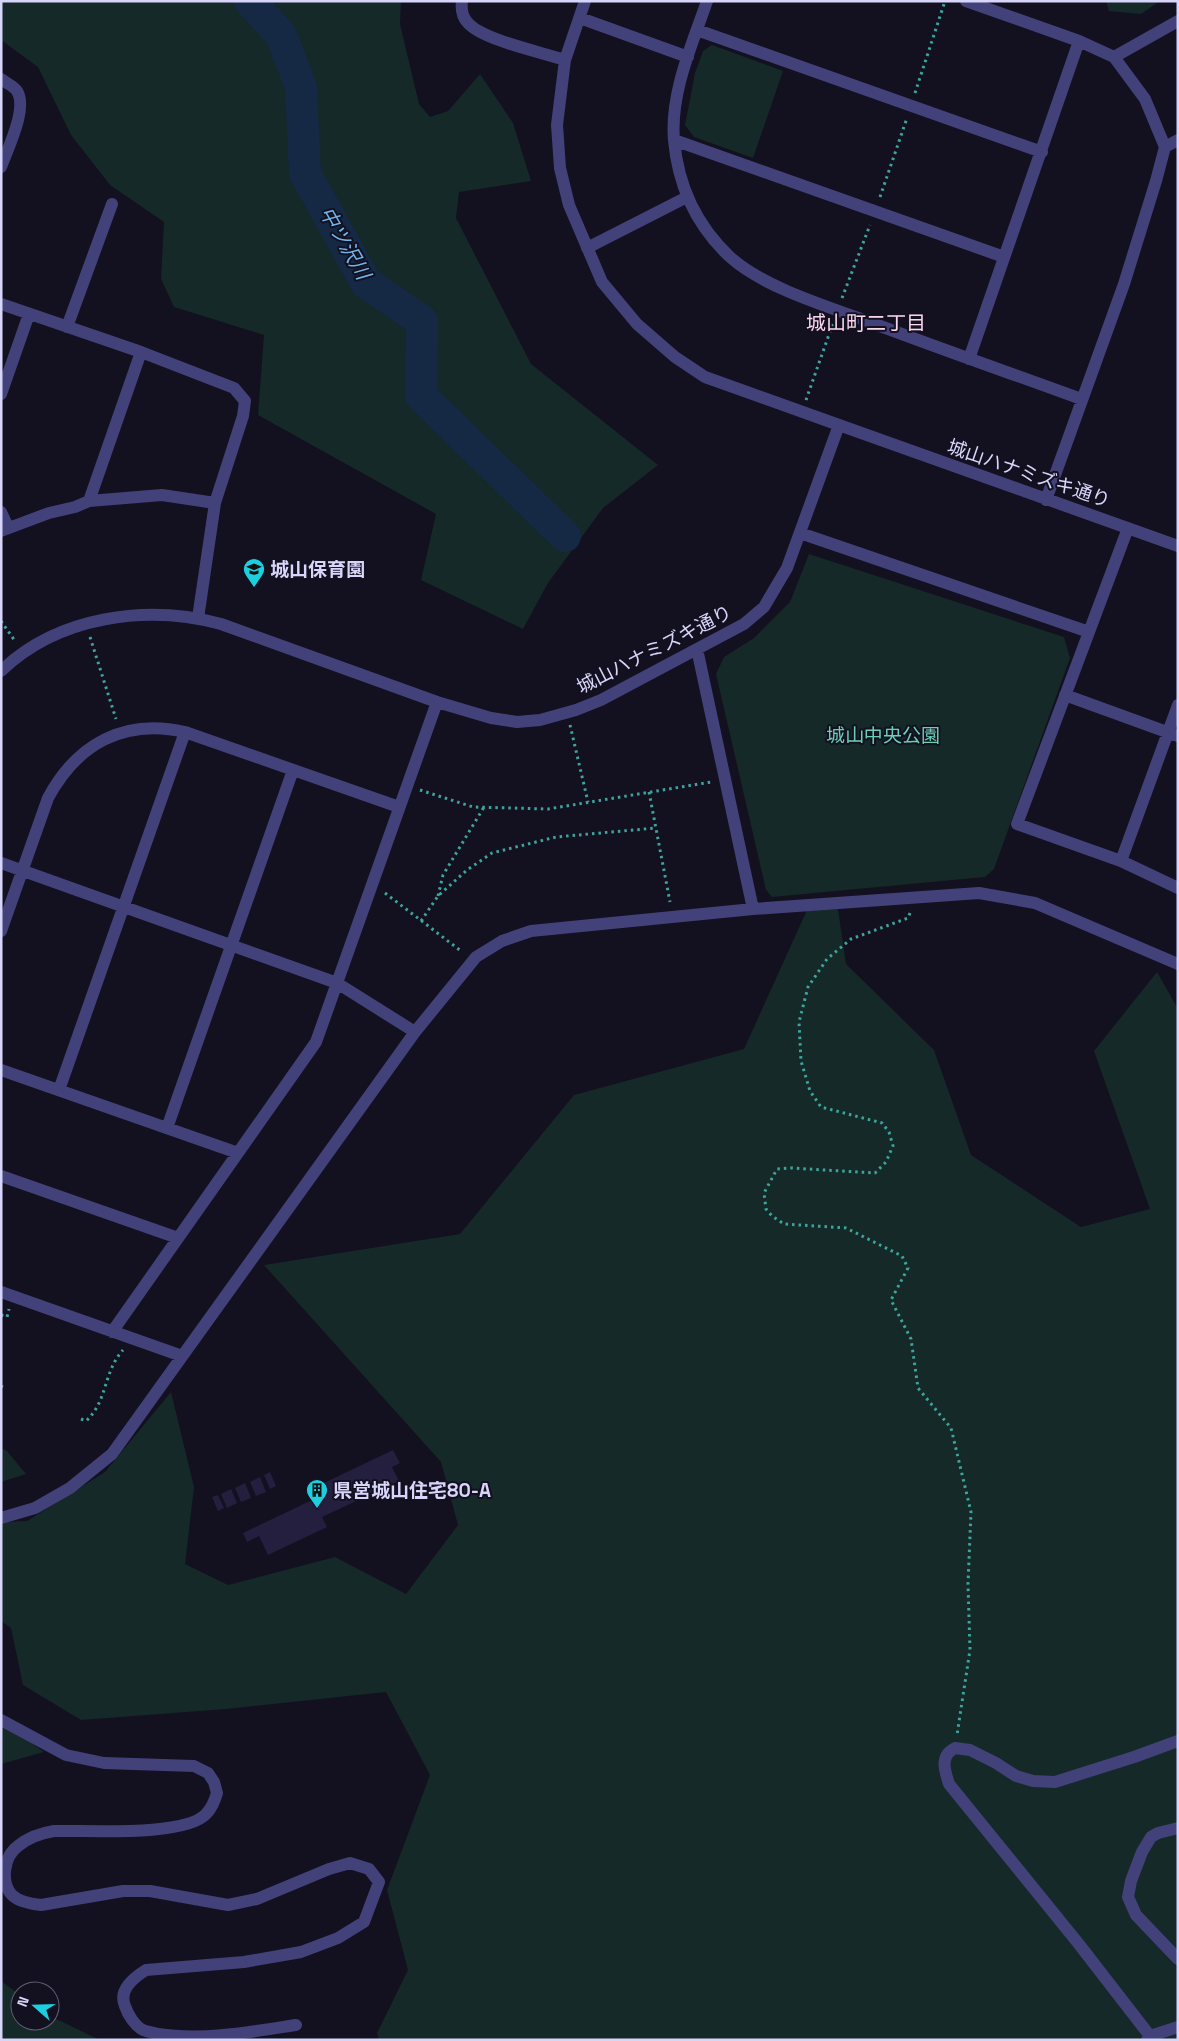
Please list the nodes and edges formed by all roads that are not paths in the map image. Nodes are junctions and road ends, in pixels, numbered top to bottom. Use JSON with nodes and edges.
{"nodes":[{"id":1,"x":462,"y":1,"type":"edge"},
{"id":2,"x":585,"y":1,"type":"edge"},
{"id":3,"x":707,"y":1,"type":"edge"},
{"id":4,"x":966,"y":1,"type":"edge"},
{"id":5,"x":985,"y":4,"type":"edge"},
{"id":6,"x":580,"y":18,"type":"junction"},
{"id":7,"x":1178,"y":21,"type":"edge"},
{"id":8,"x":697,"y":30,"type":"junction"},
{"id":9,"x":1079,"y":41,"type":"junction"},
{"id":10,"x":688,"y":57,"type":"junction"},
{"id":11,"x":1114,"y":57,"type":"junction"},
{"id":12,"x":565,"y":60,"type":"junction"},
{"id":13,"x":1,"y":79,"type":"edge"},
{"id":14,"x":674,"y":140,"type":"junction"},
{"id":15,"x":1178,"y":140,"type":"edge"},
{"id":16,"x":1164,"y":147,"type":"junction"},
{"id":17,"x":1042,"y":152,"type":"junction"},
{"id":18,"x":1,"y":167,"type":"edge"},
{"id":19,"x":687,"y":197,"type":"junction"},
{"id":20,"x":112,"y":204,"type":"dead end"},
{"id":21,"x":587,"y":248,"type":"junction"},
{"id":22,"x":1004,"y":257,"type":"junction"},
{"id":23,"x":1,"y":304,"type":"edge"},
{"id":24,"x":29,"y":314,"type":"junction"},
{"id":25,"x":67,"y":326,"type":"junction"},
{"id":26,"x":140,"y":352,"type":"junction"},
{"id":27,"x":969,"y":359,"type":"junction"},
{"id":28,"x":1,"y":394,"type":"edge"},
{"id":29,"x":1081,"y":399,"type":"junction"},
{"id":30,"x":839,"y":426,"type":"junction"},
{"id":31,"x":1046,"y":500,"type":"junction"},
{"id":32,"x":89,"y":501,"type":"junction"},
{"id":33,"x":215,"y":503,"type":"junction"},
{"id":34,"x":1,"y":512,"type":"edge"},
{"id":35,"x":1128,"y":528,"type":"junction"},
{"id":36,"x":5,"y":529,"type":"edge"},
{"id":37,"x":800,"y":533,"type":"junction"},
{"id":38,"x":1178,"y":546,"type":"edge"},
{"id":39,"x":198,"y":618,"type":"junction"},
{"id":40,"x":1089,"y":632,"type":"junction"},
{"id":41,"x":697,"y":649,"type":"junction"},
{"id":42,"x":1,"y":671,"type":"edge"},
{"id":43,"x":1065,"y":695,"type":"junction"},
{"id":44,"x":437,"y":702,"type":"junction"},
{"id":45,"x":1178,"y":705,"type":"edge"},
{"id":46,"x":185,"y":732,"type":"junction"},
{"id":47,"x":1173,"y":734,"type":"edge"},
{"id":48,"x":292,"y":770,"type":"junction"},
{"id":49,"x":400,"y":807,"type":"junction"},
{"id":50,"x":1120,"y":861,"type":"junction"},
{"id":51,"x":1,"y":863,"type":"edge"},
{"id":52,"x":22,"y":871,"type":"junction"},
{"id":53,"x":1178,"y":888,"type":"edge"},
{"id":54,"x":124,"y":907,"type":"junction"},
{"id":55,"x":753,"y":909,"type":"junction"},
{"id":56,"x":1,"y":931,"type":"edge"},
{"id":57,"x":231,"y":946,"type":"junction"},
{"id":58,"x":1178,"y":964,"type":"edge"},
{"id":59,"x":337,"y":982,"type":"junction"},
{"id":60,"x":414,"y":1032,"type":"junction"},
{"id":61,"x":1,"y":1070,"type":"edge"},
{"id":62,"x":59,"y":1090,"type":"junction"},
{"id":63,"x":167,"y":1128,"type":"junction"},
{"id":64,"x":238,"y":1153,"type":"junction"},
{"id":65,"x":1,"y":1176,"type":"edge"},
{"id":66,"x":178,"y":1238,"type":"junction"},
{"id":67,"x":1,"y":1292,"type":"edge"},
{"id":68,"x":112,"y":1332,"type":"junction"},
{"id":69,"x":182,"y":1356,"type":"junction"},
{"id":70,"x":1,"y":1518,"type":"edge"},
{"id":71,"x":1,"y":1720,"type":"edge"},
{"id":72,"x":1178,"y":1741,"type":"edge"},
{"id":73,"x":1178,"y":1828,"type":"edge"},
{"id":74,"x":1178,"y":1959,"type":"edge"},
{"id":75,"x":296,"y":2025,"type":"dead end"},
{"id":76,"x":1178,"y":2027,"type":"edge"},
{"id":77,"x":1148,"y":2038,"type":"edge"}],
"edges":[{"from":1,"to":12,"type":"street"},
{"from":2,"to":6,"type":"street"},
{"from":3,"to":8,"type":"street"},
{"from":4,"to":5,"type":"street"},
{"from":5,"to":9,"type":"street"},
{"from":6,"to":10,"type":"street"},
{"from":6,"to":12,"type":"street"},
{"from":7,"to":11,"type":"street"},
{"from":8,"to":10,"type":"street"},
{"from":8,"to":17,"type":"street"},
{"from":9,"to":11,"type":"street"},
{"from":9,"to":17,"type":"street"},
{"from":10,"to":14,"type":"street"},
{"from":11,"to":16,"type":"street"},
{"from":12,"to":21,"type":"street"},
{"from":13,"to":18,"type":"street"},
{"from":14,"to":19,"type":"street"},
{"from":14,"to":22,"type":"street"},
{"from":15,"to":16,"type":"street"},
{"from":16,"to":29,"type":"street"},
{"from":17,"to":22,"type":"street"},
{"from":19,"to":21,"type":"street"},
{"from":19,"to":27,"type":"street"},
{"from":20,"to":25,"type":"street"},
{"from":21,"to":30,"type":"street"},
{"from":22,"to":27,"type":"street"},
{"from":23,"to":24,"type":"street"},
{"from":24,"to":25,"type":"street"},
{"from":24,"to":28,"type":"street"},
{"from":25,"to":26,"type":"street"},
{"from":26,"to":32,"type":"street"},
{"from":26,"to":33,"type":"street"},
{"from":27,"to":29,"type":"street"},
{"from":29,"to":31,"type":"street"},
{"from":30,"to":31,"type":"street","name":"城山ハナミズキ通り"},
{"from":30,"to":37,"type":"street","name":"城山ハナミズキ通り"},
{"from":31,"to":35,"type":"street","name":"城山ハナミズキ通り"},
{"from":32,"to":33,"type":"street"},
{"from":32,"to":36,"type":"street"},
{"from":33,"to":39,"type":"street"},
{"from":34,"to":36,"type":"street"},
{"from":35,"to":38,"type":"street","name":"城山ハナミズキ通り"},
{"from":35,"to":40,"type":"street"},
{"from":37,"to":40,"type":"street"},
{"from":37,"to":41,"type":"street","name":"城山ハナミズキ通り"},
{"from":39,"to":42,"type":"street","name":"城山ハナミズキ通り"},
{"from":39,"to":44,"type":"street","name":"城山ハナミズキ通り"},
{"from":40,"to":43,"type":"street"},
{"from":41,"to":44,"type":"street","name":"城山ハナミズキ通り"},
{"from":41,"to":55,"type":"street"},
{"from":43,"to":47,"type":"street"},
{"from":43,"to":50,"type":"street"},
{"from":44,"to":49,"type":"street"},
{"from":45,"to":47,"type":"street"},
{"from":46,"to":48,"type":"street"},
{"from":46,"to":52,"type":"street"},
{"from":46,"to":54,"type":"street"},
{"from":47,"to":50,"type":"street"},
{"from":48,"to":49,"type":"street"},
{"from":48,"to":57,"type":"street"},
{"from":49,"to":59,"type":"street"},
{"from":50,"to":53,"type":"street"},
{"from":51,"to":52,"type":"street"},
{"from":52,"to":54,"type":"street"},
{"from":52,"to":56,"type":"street"},
{"from":54,"to":57,"type":"street"},
{"from":54,"to":62,"type":"street"},
{"from":55,"to":58,"type":"street"},
{"from":55,"to":60,"type":"street"},
{"from":57,"to":59,"type":"street"},
{"from":57,"to":63,"type":"street"},
{"from":59,"to":60,"type":"street"},
{"from":59,"to":64,"type":"street"},
{"from":60,"to":69,"type":"street"},
{"from":61,"to":62,"type":"street"},
{"from":62,"to":63,"type":"street"},
{"from":63,"to":64,"type":"street"},
{"from":64,"to":66,"type":"street"},
{"from":65,"to":66,"type":"street"},
{"from":66,"to":68,"type":"street"},
{"from":67,"to":68,"type":"street"},
{"from":68,"to":69,"type":"street"},
{"from":69,"to":70,"type":"street"},
{"from":71,"to":75,"type":"street"},
{"from":72,"to":77,"type":"street"},
{"from":73,"to":74,"type":"street"},
{"from":76,"to":77,"type":"street"}]}
